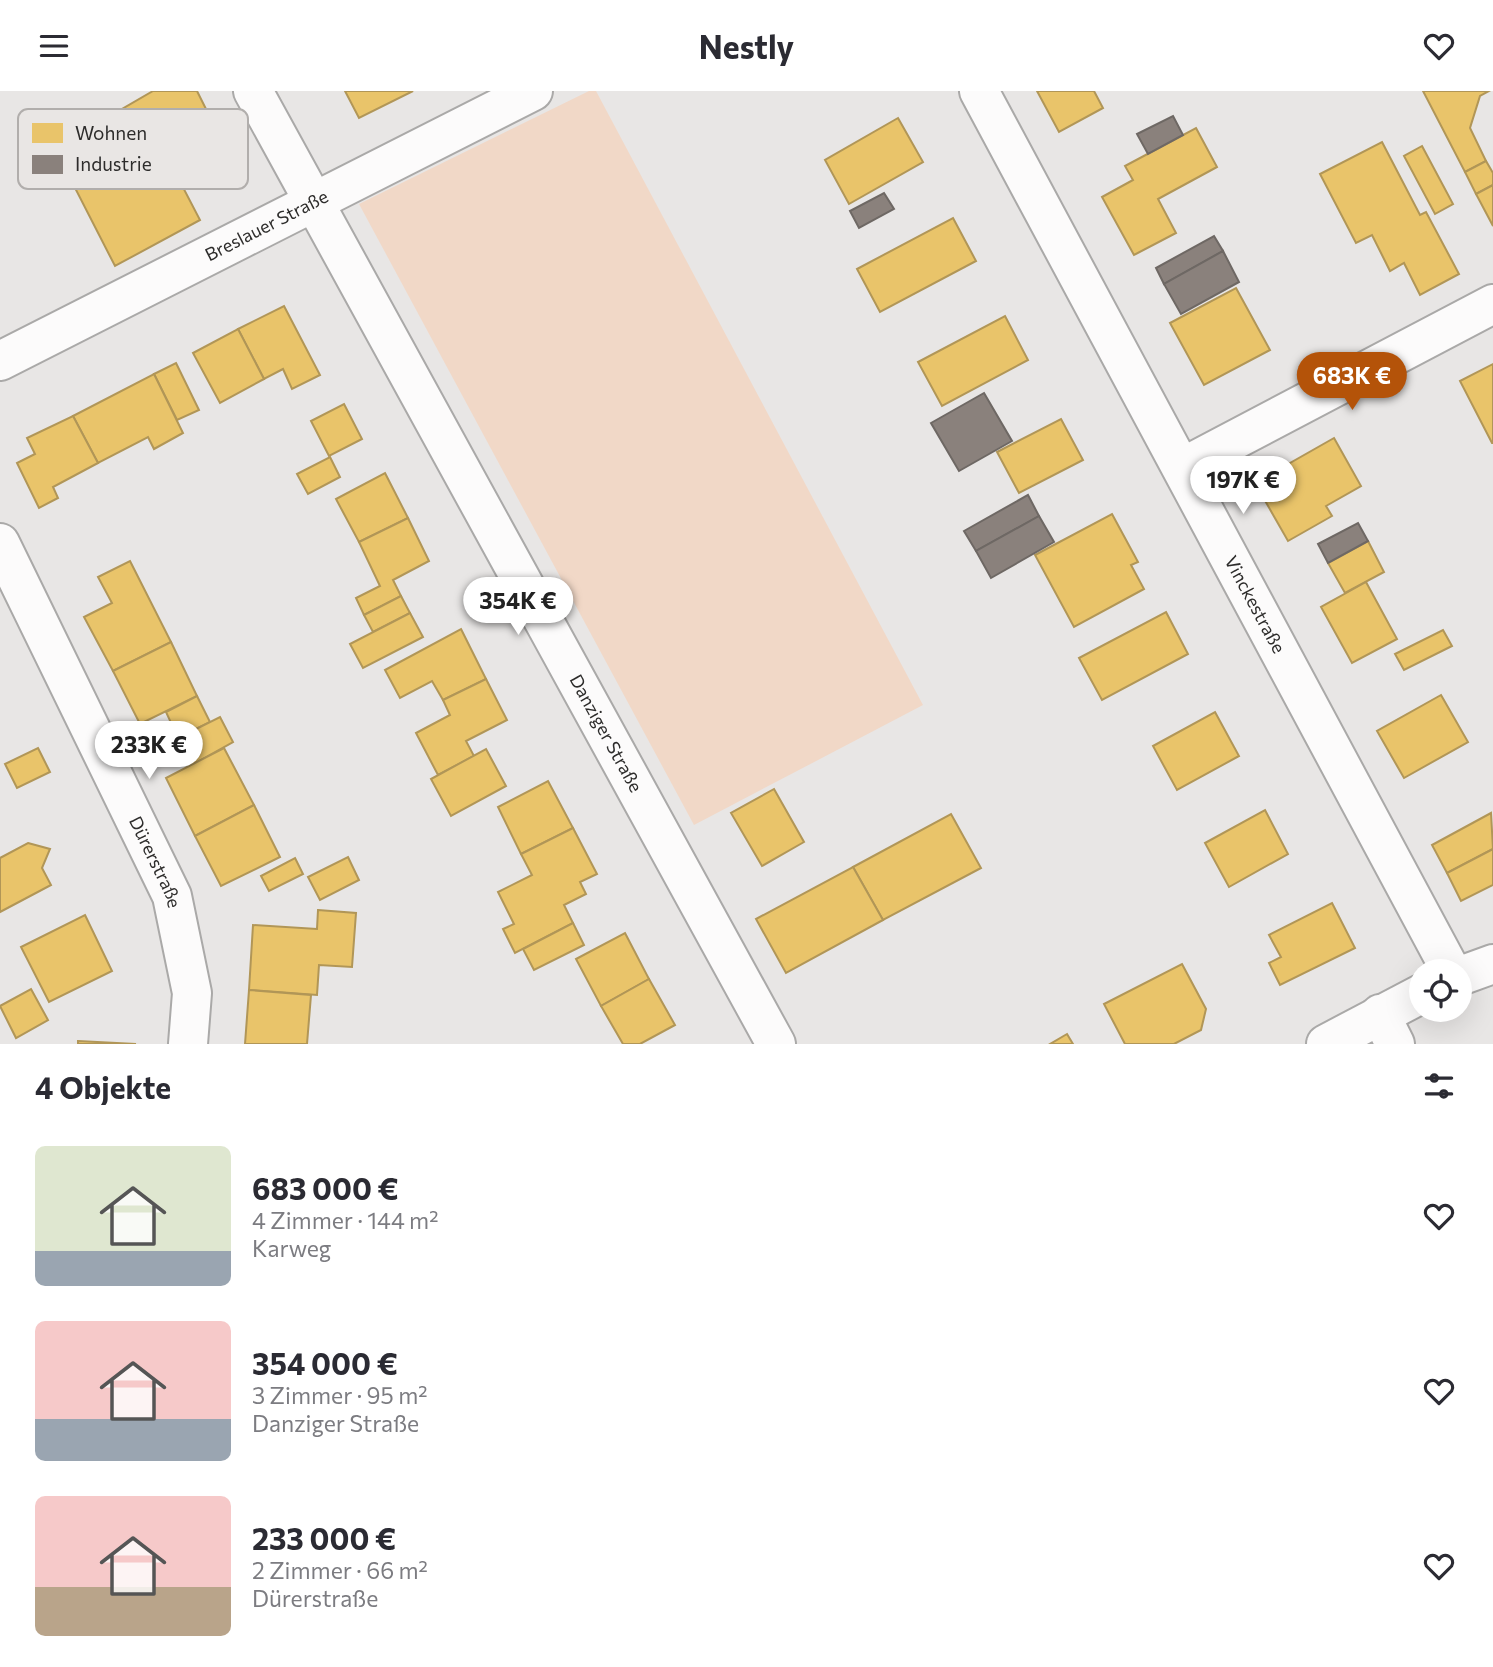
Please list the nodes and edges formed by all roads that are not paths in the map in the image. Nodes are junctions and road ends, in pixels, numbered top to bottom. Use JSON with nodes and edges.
{"nodes":[{"id":1,"x":253,"y":91,"type":"edge"},
{"id":2,"x":533,"y":91,"type":"edge"},
{"id":3,"x":979,"y":91,"type":"edge"},
{"id":4,"x":312,"y":202,"type":"junction"},
{"id":5,"x":1493,"y":304,"type":"edge"},
{"id":6,"x":0,"y":361,"type":"edge"},
{"id":7,"x":1183,"y":467,"type":"junction"},
{"id":8,"x":0,"y":544,"type":"edge"},
{"id":9,"x":1445,"y":959,"type":"edge"},
{"id":10,"x":1493,"y":964,"type":"edge"},
{"id":11,"x":1472,"y":972,"type":"edge"},
{"id":12,"x":1409,"y":1007,"type":"edge"},
{"id":13,"x":1387,"y":1029,"type":"edge"},
{"id":14,"x":188,"y":1044,"type":"edge"},
{"id":15,"x":776,"y":1044,"type":"edge"},
{"id":16,"x":1326,"y":1044,"type":"edge"}],
"edges":[{"from":1,"to":4,"type":"street","name":"Danziger Straße"},
{"from":2,"to":4,"type":"street","name":"Breslauer Straße"},
{"from":3,"to":7,"type":"street","name":"Vinckestraße"},
{"from":4,"to":6,"type":"street","name":"Breslauer Straße"},
{"from":4,"to":15,"type":"street","name":"Danziger Straße"},
{"from":5,"to":7,"type":"street"},
{"from":7,"to":9,"type":"street","name":"Vinckestraße"},
{"from":8,"to":14,"type":"street","name":"Dürerstraße"},
{"from":10,"to":11,"type":"street"},
{"from":12,"to":13,"type":"street"},
{"from":13,"to":16,"type":"street"}]}
